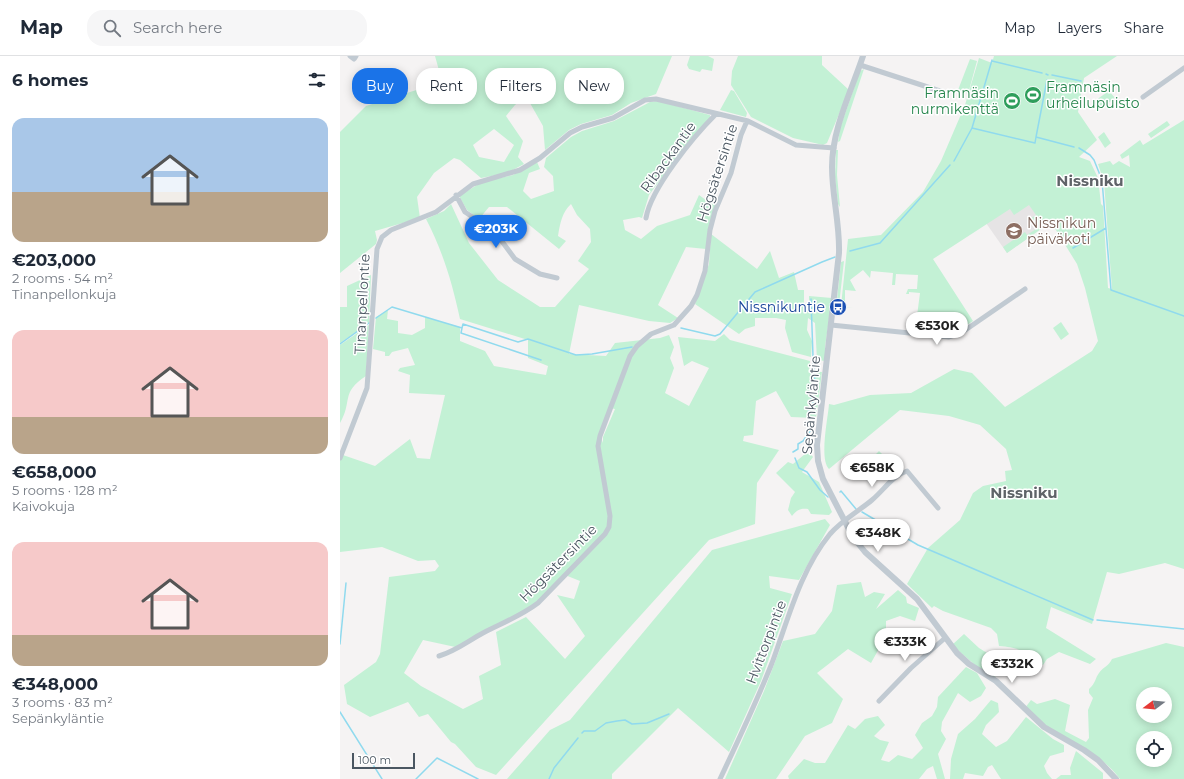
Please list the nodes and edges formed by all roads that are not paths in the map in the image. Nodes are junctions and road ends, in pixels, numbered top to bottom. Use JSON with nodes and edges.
{"nodes":[{"id":1,"x":350,"y":56,"type":"edge"},
{"id":2,"x":356,"y":56,"type":"edge"},
{"id":3,"x":863,"y":56,"type":"edge"},
{"id":4,"x":860,"y":65,"type":"junction"},
{"id":5,"x":1184,"y":68,"type":"edge"},
{"id":6,"x":943,"y":92,"type":"dead end"},
{"id":7,"x":1143,"y":97,"type":"dead end"},
{"id":8,"x":716,"y":114,"type":"junction"},
{"id":9,"x":747,"y":121,"type":"junction"},
{"id":10,"x":834,"y":148,"type":"junction"},
{"id":11,"x":456,"y":195,"type":"junction"},
{"id":12,"x":646,"y":218,"type":"dead end"},
{"id":13,"x":557,"y":278,"type":"dead end"},
{"id":14,"x":1025,"y":289,"type":"dead end"},
{"id":15,"x":831,"y":325,"type":"junction"},
{"id":16,"x":340,"y":458,"type":"edge"},
{"id":17,"x":938,"y":508,"type":"dead end"},
{"id":18,"x":845,"y":521,"type":"junction"},
{"id":19,"x":945,"y":638,"type":"junction"},
{"id":20,"x":439,"y":656,"type":"dead end"},
{"id":21,"x":879,"y":701,"type":"dead end"},
{"id":22,"x":720,"y":779,"type":"edge"},
{"id":23,"x":1116,"y":779,"type":"edge"}],
"edges":[{"from":1,"to":2,"type":"street"},
{"from":3,"to":4,"type":"street","name":"Sepänkyläntie"},
{"from":4,"to":6,"type":"street"},
{"from":4,"to":10,"type":"street","name":"Sepänkyläntie"},
{"from":5,"to":7,"type":"street"},
{"from":8,"to":9,"type":"street"},
{"from":8,"to":11,"type":"street","name":"Tinanpellontie"},
{"from":8,"to":12,"type":"street","name":"Ribackantie"},
{"from":9,"to":10,"type":"street"},
{"from":9,"to":20,"type":"street","name":"Högsätersintie"},
{"from":10,"to":15,"type":"street","name":"Sepänkyläntie"},
{"from":11,"to":13,"type":"street"},
{"from":11,"to":16,"type":"street","name":"Tinanpellontie"},
{"from":14,"to":15,"type":"street"},
{"from":15,"to":18,"type":"street","name":"Sepänkyläntie"},
{"from":17,"to":18,"type":"street","name":"Hvittorpintie"},
{"from":18,"to":19,"type":"street","name":"Sepänkyläntie"},
{"from":18,"to":22,"type":"street","name":"Hvittorpintie"},
{"from":19,"to":21,"type":"street"},
{"from":19,"to":23,"type":"street","name":"Sepänkyläntie"}]}
